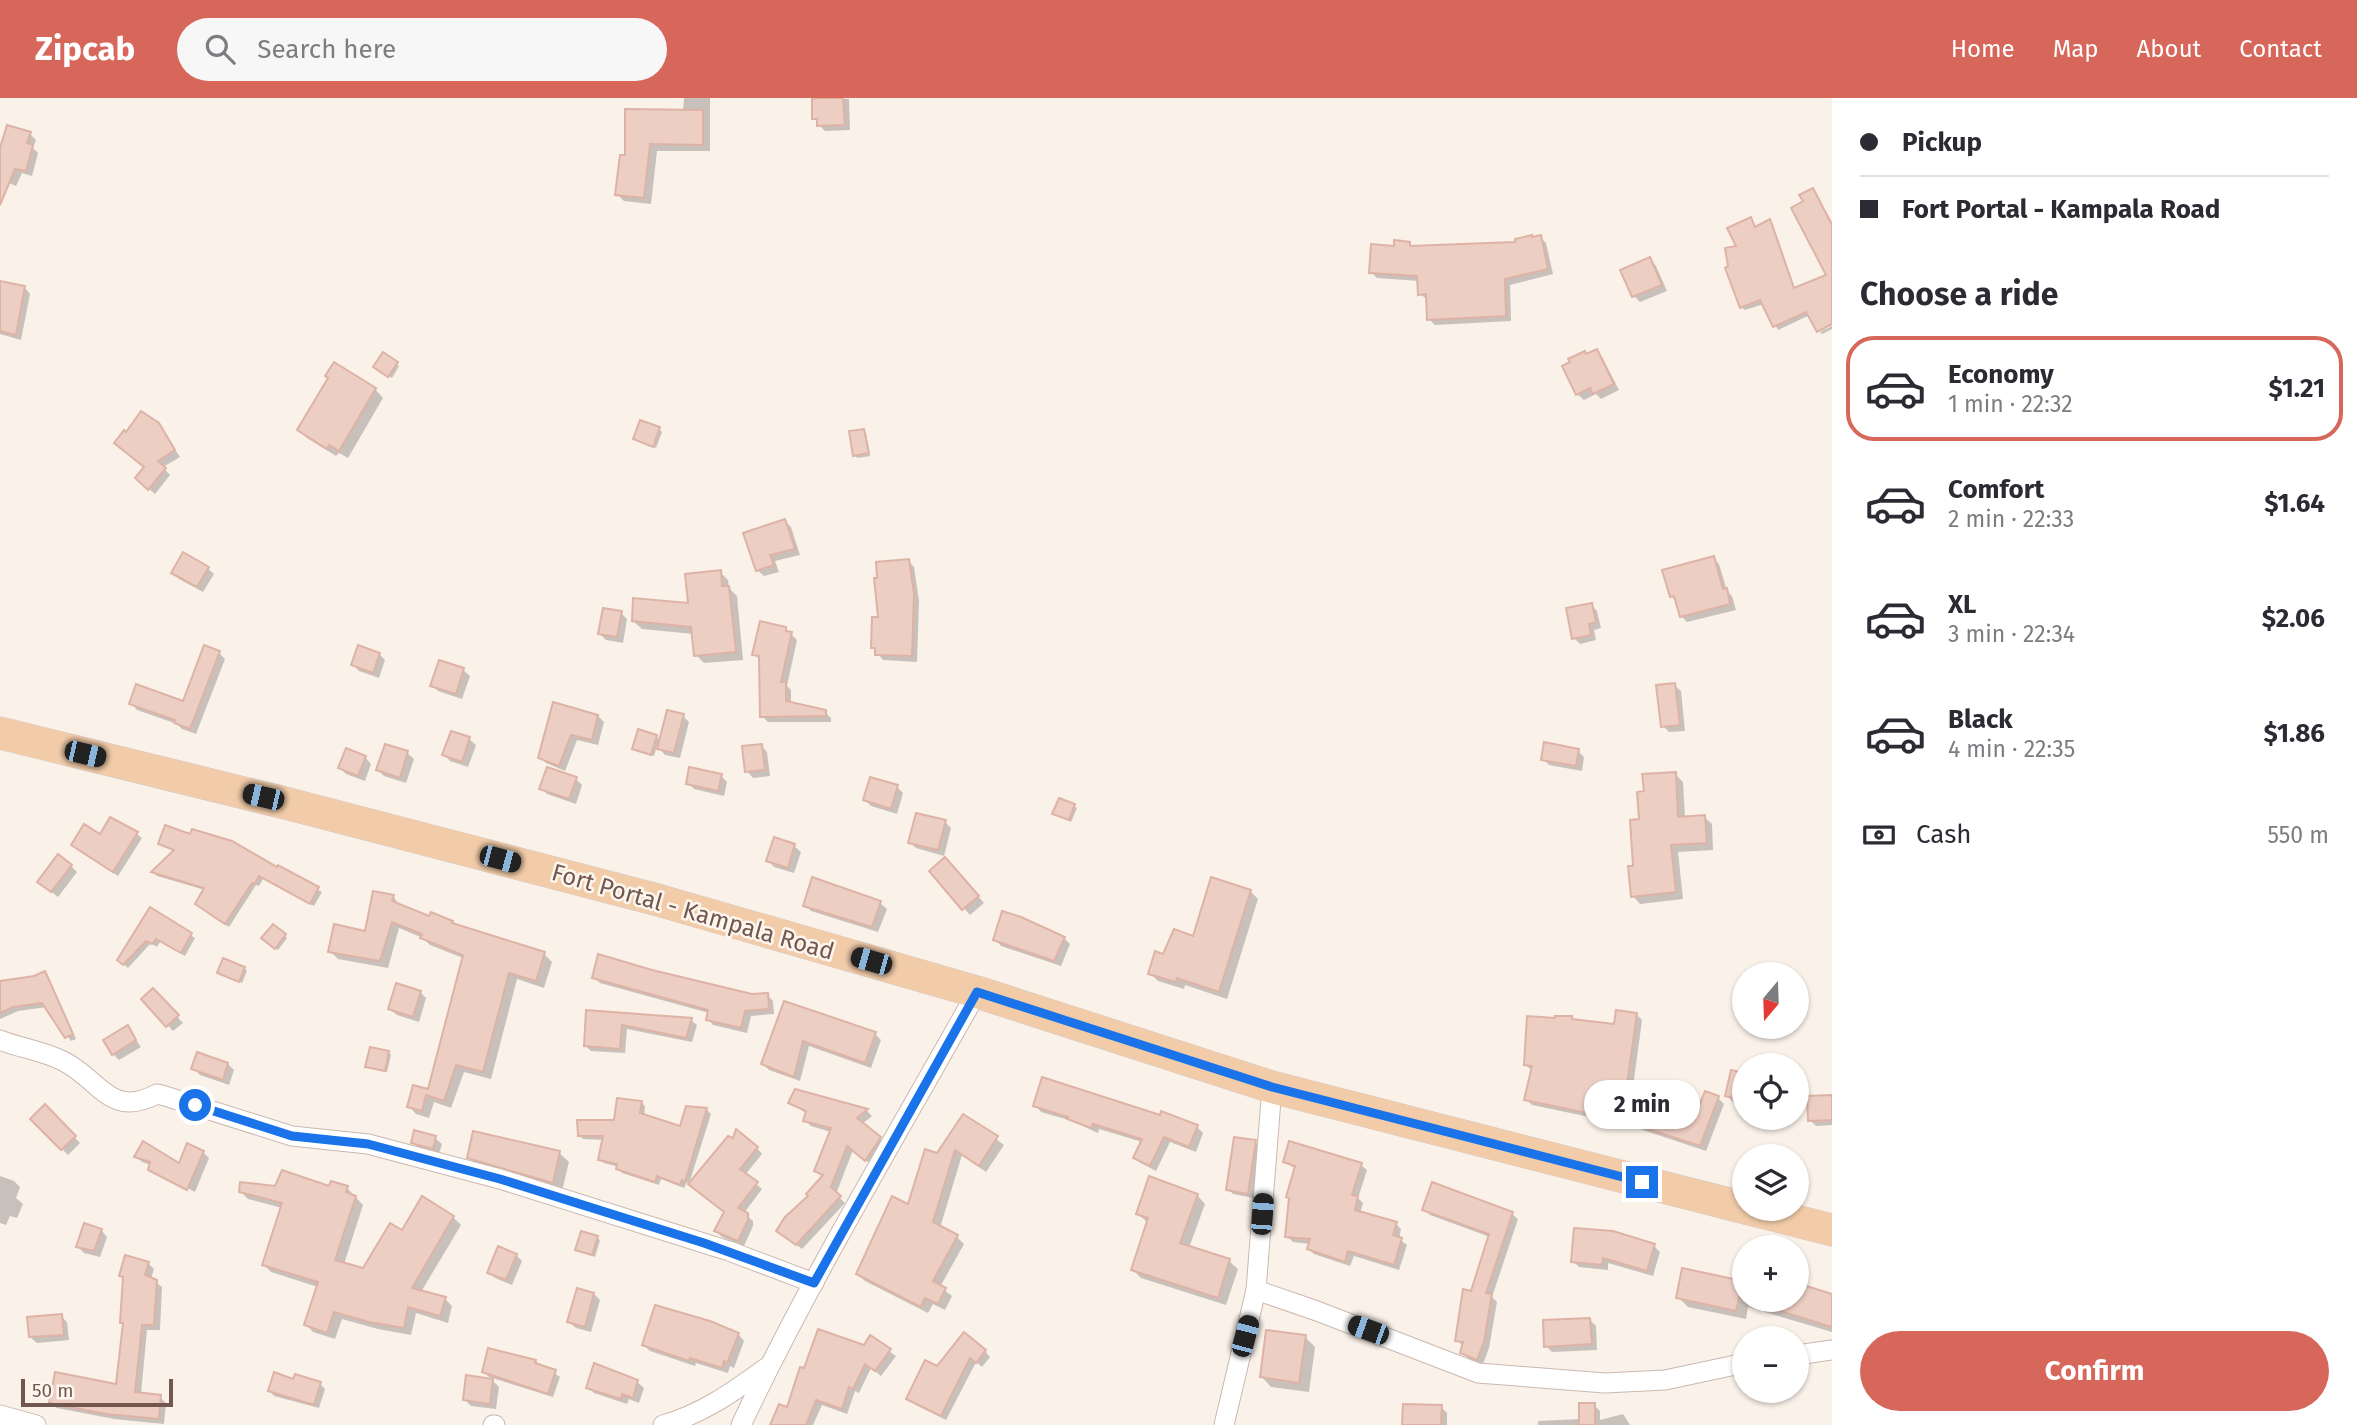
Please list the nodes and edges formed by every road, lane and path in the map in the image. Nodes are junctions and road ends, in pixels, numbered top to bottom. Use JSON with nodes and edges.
{"nodes":[{"id":1,"x":0,"y":733,"type":"edge"},
{"id":2,"x":977,"y":992,"type":"junction"},
{"id":3,"x":0,"y":1040,"type":"edge"},
{"id":4,"x":1272,"y":1087,"type":"junction"},
{"id":5,"x":1732,"y":1205,"type":"edge"},
{"id":6,"x":1796,"y":1221,"type":"edge"},
{"id":7,"x":1832,"y":1230,"type":"edge"},
{"id":8,"x":814,"y":1283,"type":"junction"},
{"id":9,"x":1256,"y":1290,"type":"junction"},
{"id":10,"x":1832,"y":1350,"type":"edge"},
{"id":11,"x":1809,"y":1353,"type":"edge"},
{"id":12,"x":769,"y":1365,"type":"junction"},
{"id":13,"x":1732,"y":1366,"type":"edge"},
{"id":14,"x":0,"y":1415,"type":"edge"},
{"id":15,"x":36,"y":1425,"type":"edge"},
{"id":16,"x":663,"y":1425,"type":"edge"},
{"id":17,"x":741,"y":1425,"type":"edge"},
{"id":18,"x":1224,"y":1425,"type":"edge"}],
"edges":[{"from":1,"to":2,"type":"main road","name":"Fort Portal - Kampala Road"},
{"from":2,"to":4,"type":"main road","name":"Fort Portal - Kampala Road"},
{"from":2,"to":8,"type":"street"},
{"from":3,"to":8,"type":"street"},
{"from":4,"to":5,"type":"main road","name":"Fort Portal - Kampala Road"},
{"from":4,"to":9,"type":"street"},
{"from":6,"to":7,"type":"main road","name":"Fort Portal - Kampala Road"},
{"from":8,"to":12,"type":"street"},
{"from":9,"to":13,"type":"street"},
{"from":9,"to":18,"type":"street"},
{"from":10,"to":11,"type":"street"},
{"from":12,"to":16,"type":"street"},
{"from":12,"to":17,"type":"street"},
{"from":14,"to":15,"type":"street"}]}
